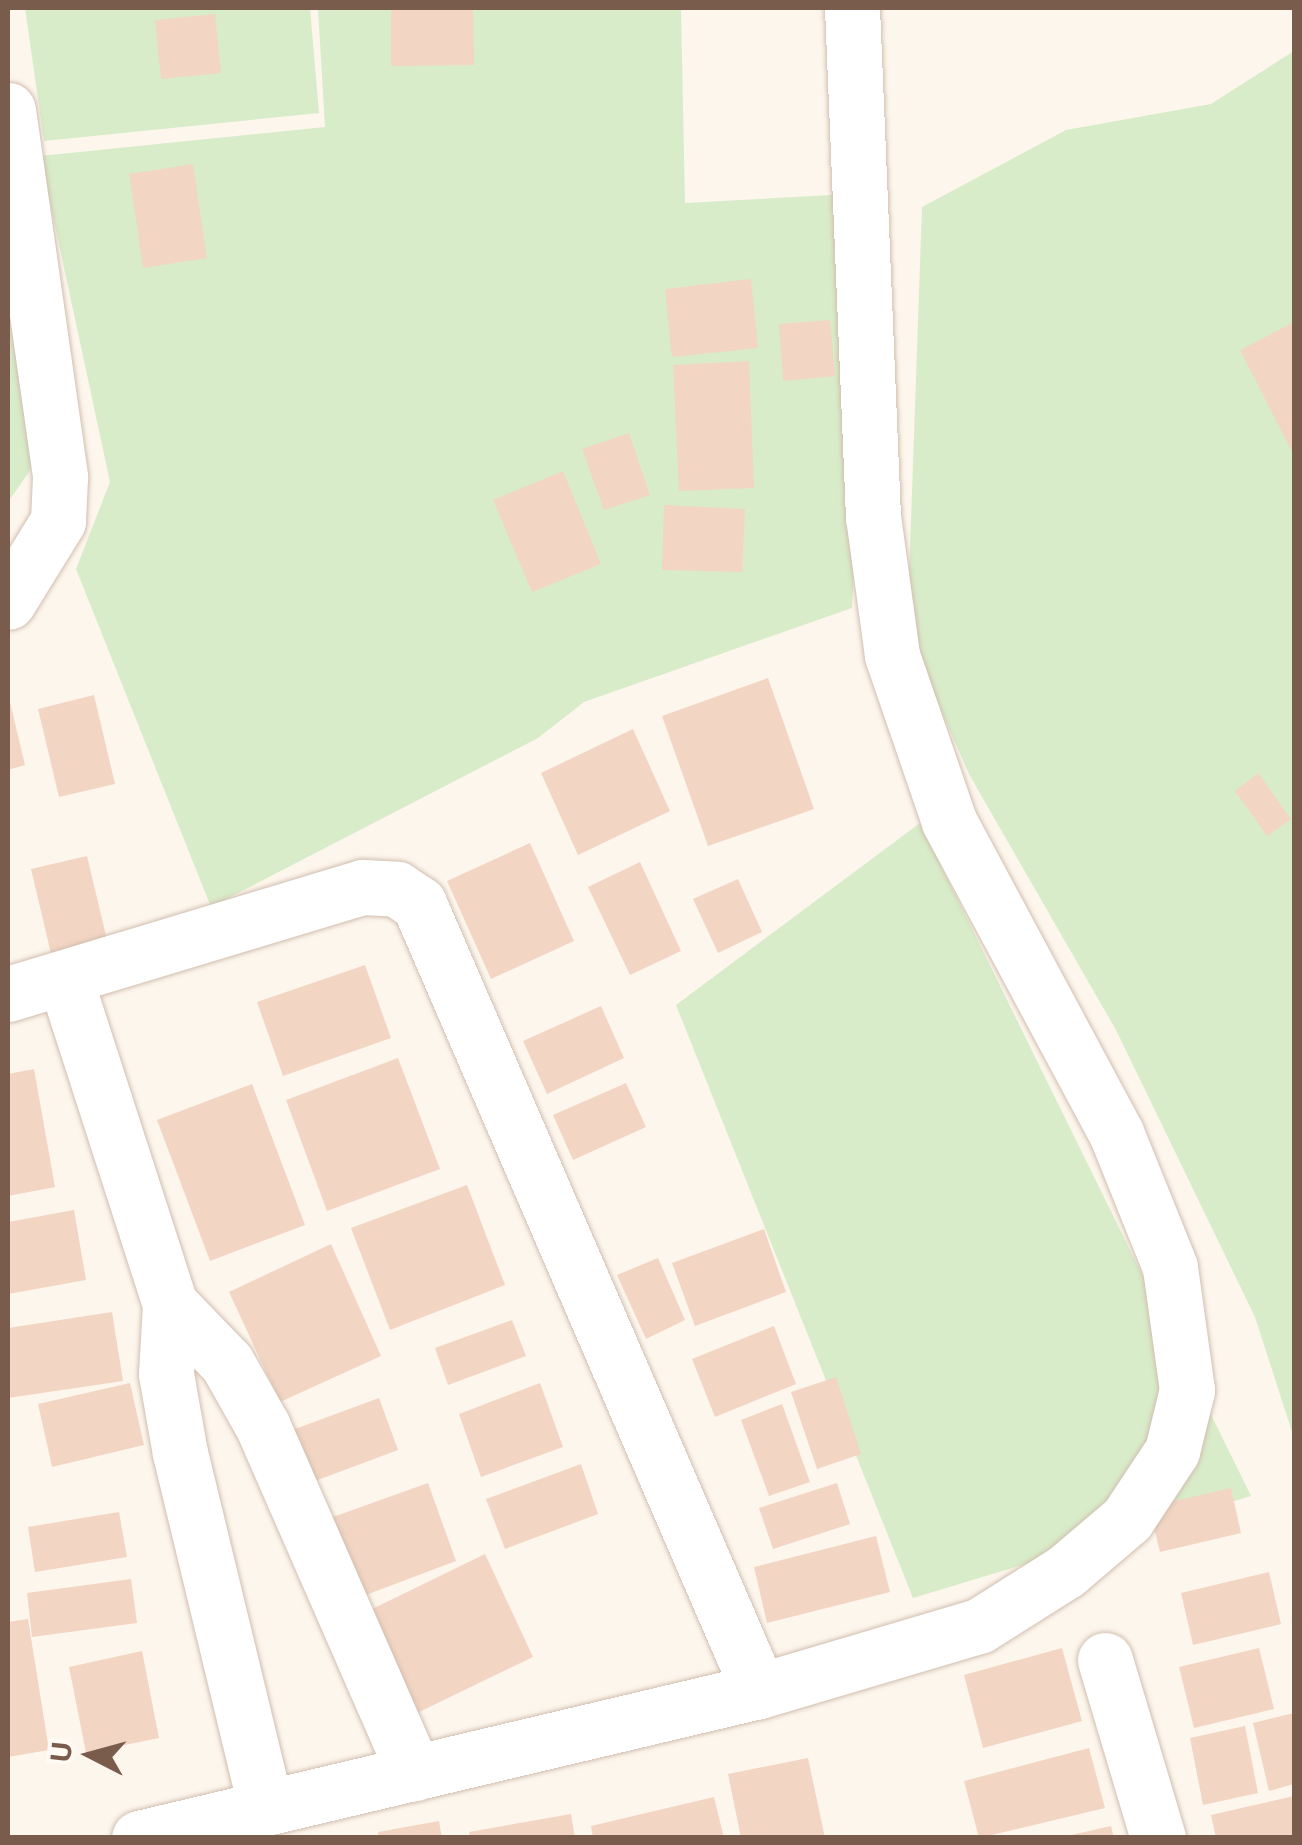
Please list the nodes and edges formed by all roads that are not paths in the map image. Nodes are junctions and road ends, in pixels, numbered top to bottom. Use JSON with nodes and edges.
{"nodes":[{"id":1,"x":852,"y":8,"type":"edge"},
{"id":2,"x":8,"y":110,"type":"edge"},
{"id":3,"x":8,"y":602,"type":"edge"},
{"id":4,"x":65,"y":979,"type":"junction"},
{"id":5,"x":8,"y":994,"type":"edge"},
{"id":6,"x":170,"y":1304,"type":"junction"},
{"id":7,"x":1105,"y":1660,"type":"dead end"},
{"id":8,"x":759,"y":1691,"type":"junction"},
{"id":9,"x":414,"y":1772,"type":"junction"},
{"id":10,"x":266,"y":1808,"type":"junction"},
{"id":11,"x":140,"y":1838,"type":"edge"},
{"id":12,"x":1158,"y":1838,"type":"edge"}],
"edges":[{"from":1,"to":8,"type":"street"},
{"from":2,"to":3,"type":"street"},
{"from":4,"to":5,"type":"street"},
{"from":4,"to":6,"type":"street"},
{"from":4,"to":8,"type":"street"},
{"from":6,"to":9,"type":"street"},
{"from":6,"to":10,"type":"street"},
{"from":7,"to":12,"type":"street"},
{"from":8,"to":9,"type":"street"},
{"from":9,"to":10,"type":"street"},
{"from":10,"to":11,"type":"street"}]}
